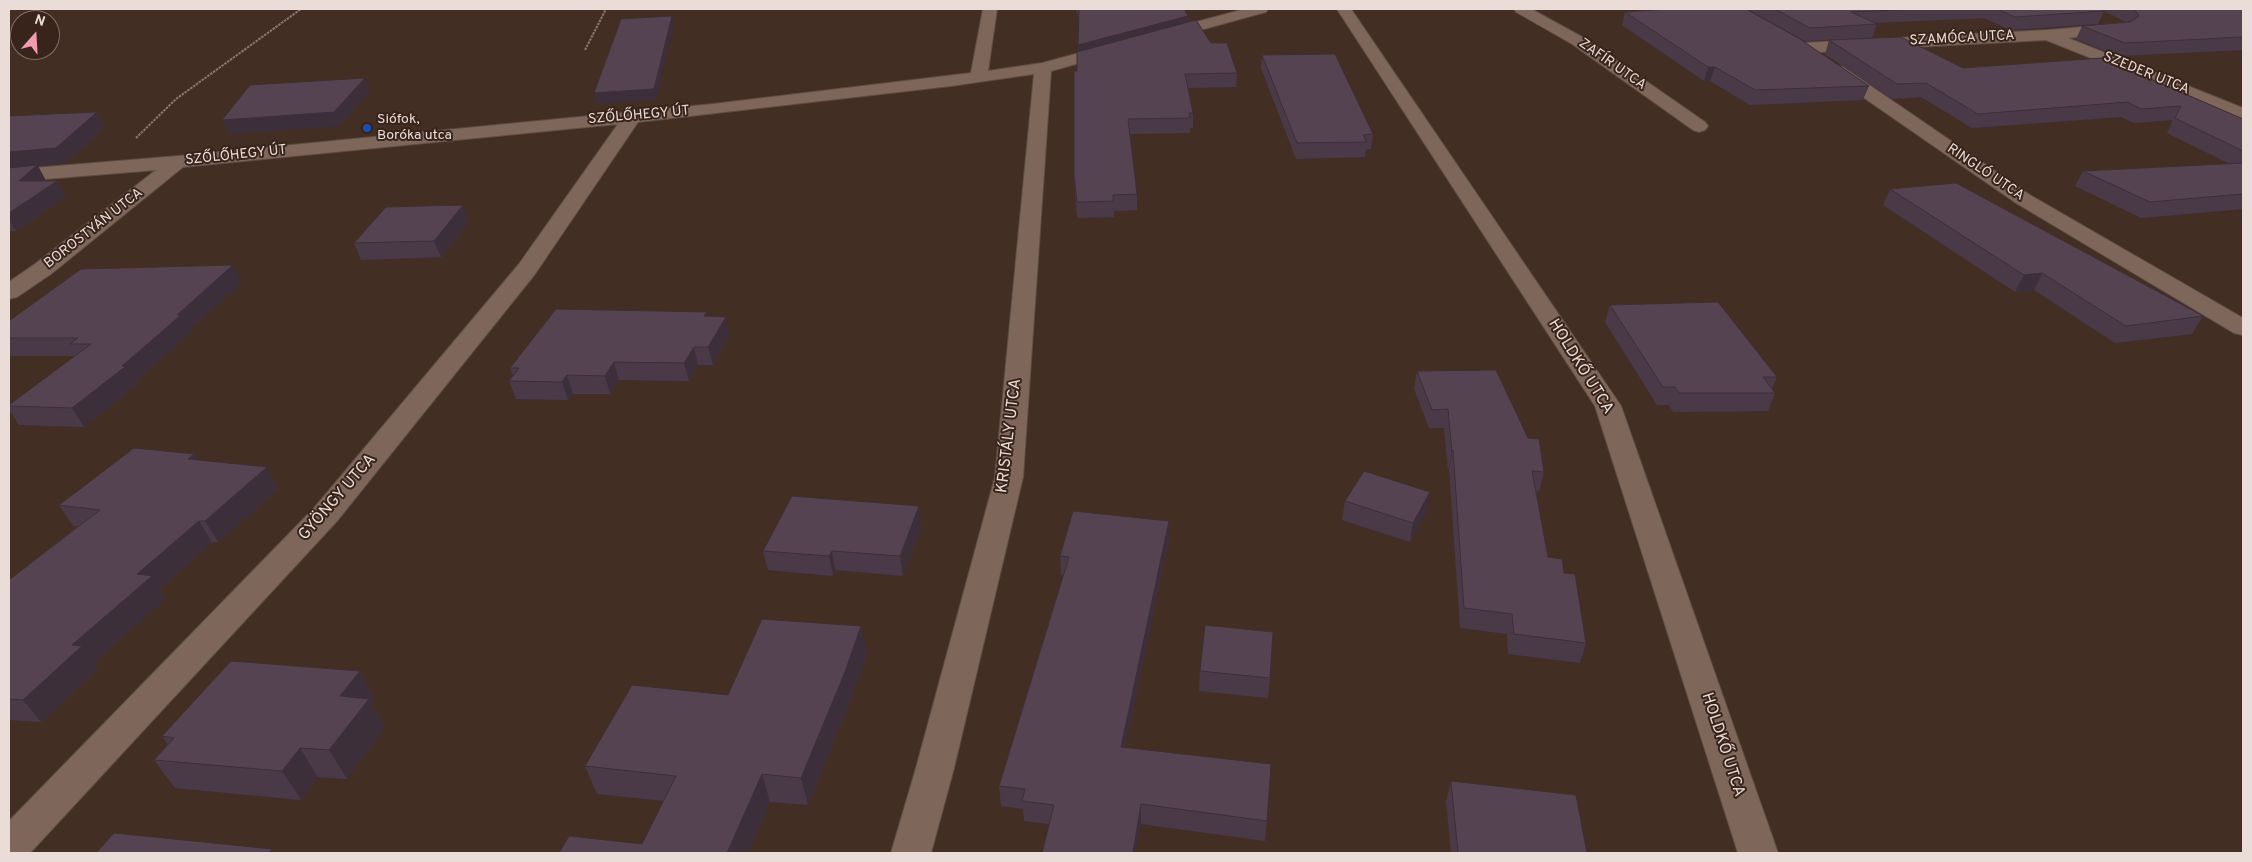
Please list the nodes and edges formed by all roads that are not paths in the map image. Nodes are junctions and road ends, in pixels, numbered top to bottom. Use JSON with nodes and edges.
{"nodes":[{"id":1,"x":990,"y":9,"type":"edge"},
{"id":2,"x":1262,"y":9,"type":"edge"},
{"id":3,"x":1344,"y":9,"type":"edge"},
{"id":4,"x":1522,"y":9,"type":"edge"},
{"id":5,"x":2099,"y":16,"type":"edge"},
{"id":6,"x":2048,"y":35,"type":"junction"},
{"id":7,"x":1147,"y":40,"type":"edge"},
{"id":8,"x":1793,"y":43,"type":"joint"},
{"id":9,"x":1128,"y":45,"type":"edge"},
{"id":10,"x":1043,"y":68,"type":"junction"},
{"id":11,"x":979,"y":76,"type":"junction"},
{"id":12,"x":2243,"y":114,"type":"edge"},
{"id":13,"x":632,"y":117,"type":"junction"},
{"id":14,"x":1699,"y":126,"type":"dead end"},
{"id":15,"x":178,"y":162,"type":"junction"},
{"id":16,"x":9,"y":176,"type":"edge"},
{"id":17,"x":9,"y":292,"type":"edge"},
{"id":18,"x":2243,"y":328,"type":"edge"},
{"id":19,"x":9,"y":848,"type":"edge"},
{"id":20,"x":911,"y":853,"type":"edge"},
{"id":21,"x":1758,"y":853,"type":"edge"}],
"edges":[{"from":1,"to":11,"type":"street"},
{"from":2,"to":7,"type":"street"},
{"from":3,"to":21,"type":"street","name":"HOLDKŐ UTCA"},
{"from":4,"to":14,"type":"street","name":"ZAFÍR UTCA"},
{"from":5,"to":6,"type":"street","name":"SZAMÓCA UTCA"},
{"from":6,"to":8,"type":"street","name":"SZAMÓCA UTCA"},
{"from":6,"to":12,"type":"street","name":"SZEDER UTCA"},
{"from":8,"to":18,"type":"street","name":"RINGLÓ UTCA"},
{"from":9,"to":10,"type":"street","name":"SZŐLŐHEGY ÚT"},
{"from":10,"to":11,"type":"street","name":"SZŐLŐHEGY ÚT"},
{"from":10,"to":20,"type":"street","name":"KRISTÁLY UTCA"},
{"from":11,"to":13,"type":"street","name":"SZŐLŐHEGY ÚT"},
{"from":13,"to":15,"type":"street","name":"SZŐLŐHEGY ÚT"},
{"from":13,"to":19,"type":"street","name":"GYÖNGY UTCA"},
{"from":15,"to":16,"type":"street","name":"SZŐLŐHEGY ÚT"},
{"from":15,"to":17,"type":"street","name":"BOROSTYÁN UTCA"}]}
